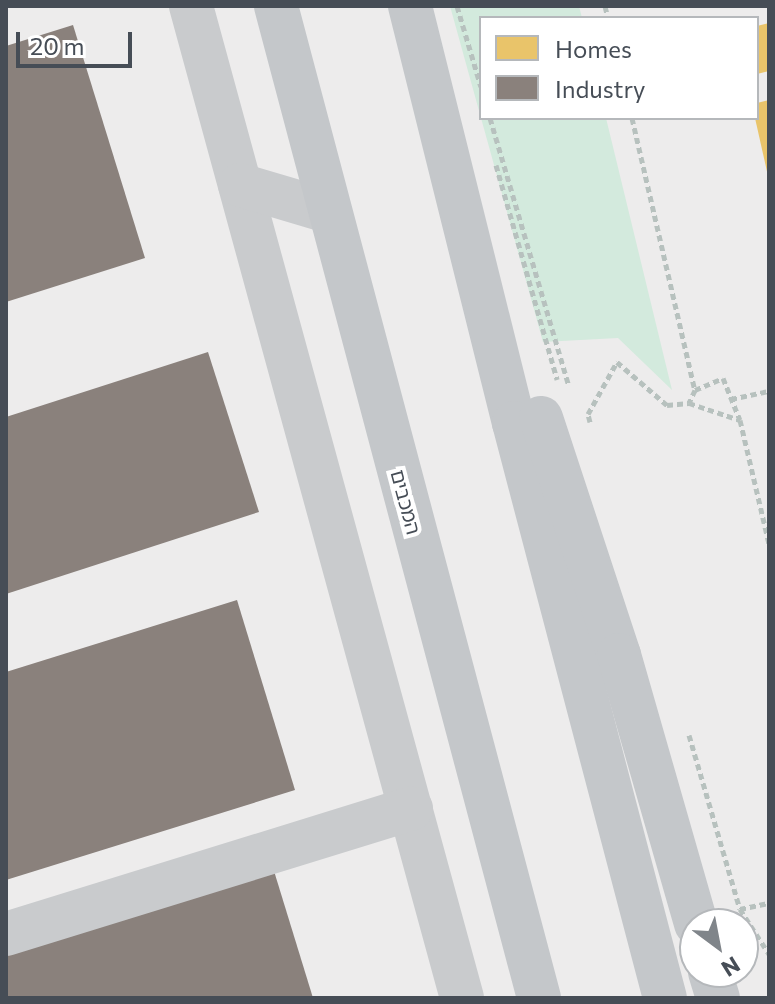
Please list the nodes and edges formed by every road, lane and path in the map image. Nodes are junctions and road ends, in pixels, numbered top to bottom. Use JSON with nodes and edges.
{"nodes":[{"id":1,"x":191,"y":6,"type":"edge"},
{"id":2,"x":276,"y":6,"type":"edge"},
{"id":3,"x":410,"y":6,"type":"edge"},
{"id":4,"x":457,"y":6,"type":"edge"},
{"id":5,"x":425,"y":68,"type":"junction"},
{"id":6,"x":479,"y":80,"type":"edge"},
{"id":7,"x":491,"y":120,"type":"edge"},
{"id":8,"x":632,"y":120,"type":"edge"},
{"id":9,"x":240,"y":185,"type":"junction"},
{"id":10,"x":328,"y":211,"type":"junction"},
{"id":11,"x":563,"y":363,"type":"dead end"},
{"id":12,"x":695,"y":390,"type":"junction"},
{"id":13,"x":769,"y":391,"type":"edge"},
{"id":14,"x":731,"y":399,"type":"junction"},
{"id":15,"x":689,"y":403,"type":"junction"},
{"id":16,"x":740,"y":420,"type":"junction"},
{"id":17,"x":591,"y":427,"type":"dead end"},
{"id":18,"x":769,"y":544,"type":"edge"},
{"id":19,"x":411,"y":809,"type":"junction"},
{"id":20,"x":769,"y":903,"type":"edge"},
{"id":21,"x":691,"y":908,"type":"edge"},
{"id":22,"x":745,"y":908,"type":"edge"},
{"id":23,"x":6,"y":934,"type":"edge"},
{"id":24,"x":462,"y":998,"type":"edge"},
{"id":25,"x":539,"y":998,"type":"edge"},
{"id":26,"x":665,"y":998,"type":"edge"}],
"edges":[{"from":1,"to":9,"type":"lane"},
{"from":2,"to":10,"type":"main road","name":"המכבים"},
{"from":3,"to":5,"type":"main road"},
{"from":4,"to":6,"type":"path"},
{"from":5,"to":21,"type":"main road"},
{"from":5,"to":26,"type":"main road"},
{"from":7,"to":11,"type":"path"},
{"from":8,"to":12,"type":"path"},
{"from":9,"to":10,"type":"lane"},
{"from":9,"to":19,"type":"lane"},
{"from":10,"to":25,"type":"main road","name":"המכבים"},
{"from":12,"to":14,"type":"path"},
{"from":12,"to":15,"type":"path"},
{"from":13,"to":14,"type":"path"},
{"from":14,"to":16,"type":"path"},
{"from":15,"to":16,"type":"path"},
{"from":15,"to":17,"type":"path"},
{"from":16,"to":18,"type":"path"},
{"from":19,"to":23,"type":"lane"},
{"from":19,"to":24,"type":"lane"},
{"from":20,"to":22,"type":"path"}]}
